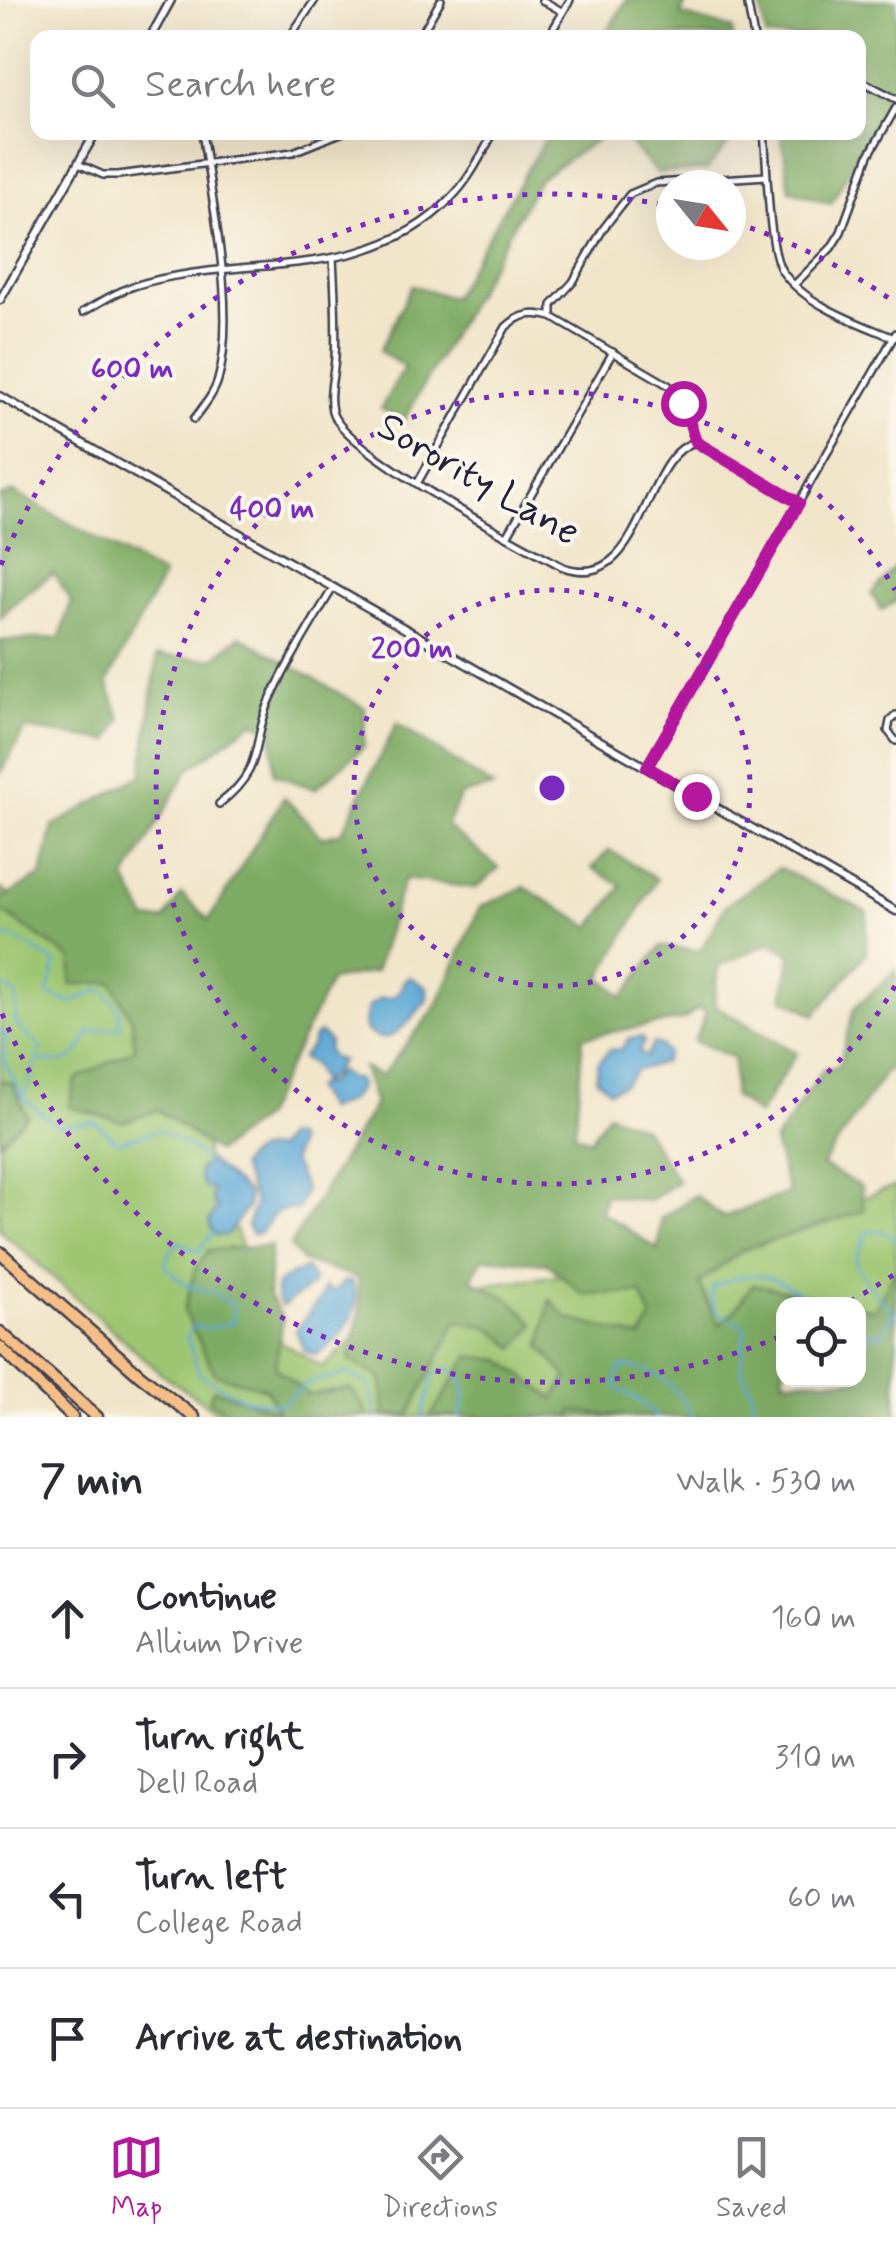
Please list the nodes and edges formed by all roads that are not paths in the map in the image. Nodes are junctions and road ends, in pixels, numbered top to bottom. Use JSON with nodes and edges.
{"nodes":[{"id":1,"x":171,"y":0,"type":"edge"},
{"id":2,"x":315,"y":0,"type":"edge"},
{"id":3,"x":441,"y":0,"type":"edge"},
{"id":4,"x":542,"y":0,"type":"edge"},
{"id":5,"x":570,"y":0,"type":"edge"},
{"id":6,"x":747,"y":0,"type":"edge"},
{"id":7,"x":563,"y":12,"type":"junction"},
{"id":8,"x":154,"y":30,"type":"edge"},
{"id":9,"x":294,"y":30,"type":"edge"},
{"id":10,"x":424,"y":30,"type":"edge"},
{"id":11,"x":553,"y":30,"type":"edge"},
{"id":12,"x":753,"y":30,"type":"edge"},
{"id":13,"x":866,"y":83,"type":"edge"},
{"id":14,"x":896,"y":100,"type":"edge"},
{"id":15,"x":896,"y":108,"type":"edge"},
{"id":16,"x":92,"y":140,"type":"edge"},
{"id":17,"x":203,"y":140,"type":"edge"},
{"id":18,"x":323,"y":140,"type":"edge"},
{"id":19,"x":489,"y":140,"type":"edge"},
{"id":20,"x":765,"y":140,"type":"edge"},
{"id":21,"x":206,"y":162,"type":"junction"},
{"id":22,"x":78,"y":164,"type":"junction"},
{"id":23,"x":768,"y":176,"type":"junction"},
{"id":24,"x":334,"y":258,"type":"junction"},
{"id":25,"x":220,"y":271,"type":"junction"},
{"id":26,"x":794,"y":284,"type":"junction"},
{"id":27,"x":0,"y":300,"type":"edge"},
{"id":28,"x":84,"y":312,"type":"dead end"},
{"id":29,"x":552,"y":317,"type":"junction"},
{"id":30,"x":895,"y":336,"type":"edge"},
{"id":31,"x":613,"y":352,"type":"junction"},
{"id":32,"x":0,"y":396,"type":"edge"},
{"id":33,"x":194,"y":419,"type":"dead end"},
{"id":34,"x":696,"y":442,"type":"junction"},
{"id":35,"x":418,"y":482,"type":"junction"},
{"id":36,"x":799,"y":503,"type":"junction"},
{"id":37,"x":507,"y":536,"type":"junction"},
{"id":38,"x":333,"y":588,"type":"junction"},
{"id":39,"x":896,"y":715,"type":"edge"},
{"id":40,"x":896,"y":741,"type":"edge"},
{"id":41,"x":647,"y":767,"type":"junction"},
{"id":42,"x":219,"y":804,"type":"dead end"},
{"id":43,"x":896,"y":911,"type":"edge"},
{"id":44,"x":0,"y":1252,"type":"edge"},
{"id":45,"x":0,"y":1332,"type":"edge"},
{"id":46,"x":0,"y":1347,"type":"edge"},
{"id":47,"x":72,"y":1417,"type":"edge"},
{"id":48,"x":97,"y":1417,"type":"edge"},
{"id":49,"x":194,"y":1417,"type":"edge"}],
"edges":[{"from":1,"to":8,"type":"street"},
{"from":2,"to":9,"type":"street"},
{"from":3,"to":10,"type":"street"},
{"from":4,"to":7,"type":"street"},
{"from":5,"to":7,"type":"street"},
{"from":6,"to":12,"type":"street"},
{"from":7,"to":11,"type":"street"},
{"from":13,"to":14,"type":"street"},
{"from":15,"to":26,"type":"street"},
{"from":16,"to":22,"type":"street"},
{"from":17,"to":21,"type":"street"},
{"from":18,"to":21,"type":"street"},
{"from":19,"to":24,"type":"street"},
{"from":20,"to":23,"type":"street"},
{"from":21,"to":22,"type":"street"},
{"from":21,"to":25,"type":"street"},
{"from":22,"to":27,"type":"street"},
{"from":23,"to":26,"type":"street"},
{"from":23,"to":29,"type":"street"},
{"from":24,"to":25,"type":"street"},
{"from":24,"to":35,"type":"street","name":"Sorority Lane"},
{"from":25,"to":28,"type":"street"},
{"from":25,"to":33,"type":"street"},
{"from":26,"to":30,"type":"street"},
{"from":29,"to":31,"type":"street"},
{"from":29,"to":35,"type":"street"},
{"from":30,"to":36,"type":"street"},
{"from":31,"to":34,"type":"street"},
{"from":31,"to":37,"type":"street"},
{"from":32,"to":38,"type":"street"},
{"from":34,"to":36,"type":"street"},
{"from":34,"to":37,"type":"street","name":"Sorority Lane"},
{"from":35,"to":37,"type":"street","name":"Sorority Lane"},
{"from":36,"to":41,"type":"street"},
{"from":38,"to":41,"type":"street"},
{"from":38,"to":42,"type":"street"},
{"from":39,"to":40,"type":"street"},
{"from":41,"to":43,"type":"street"},
{"from":44,"to":49,"type":"highway"},
{"from":45,"to":48,"type":"highway"},
{"from":46,"to":47,"type":"highway"}]}
